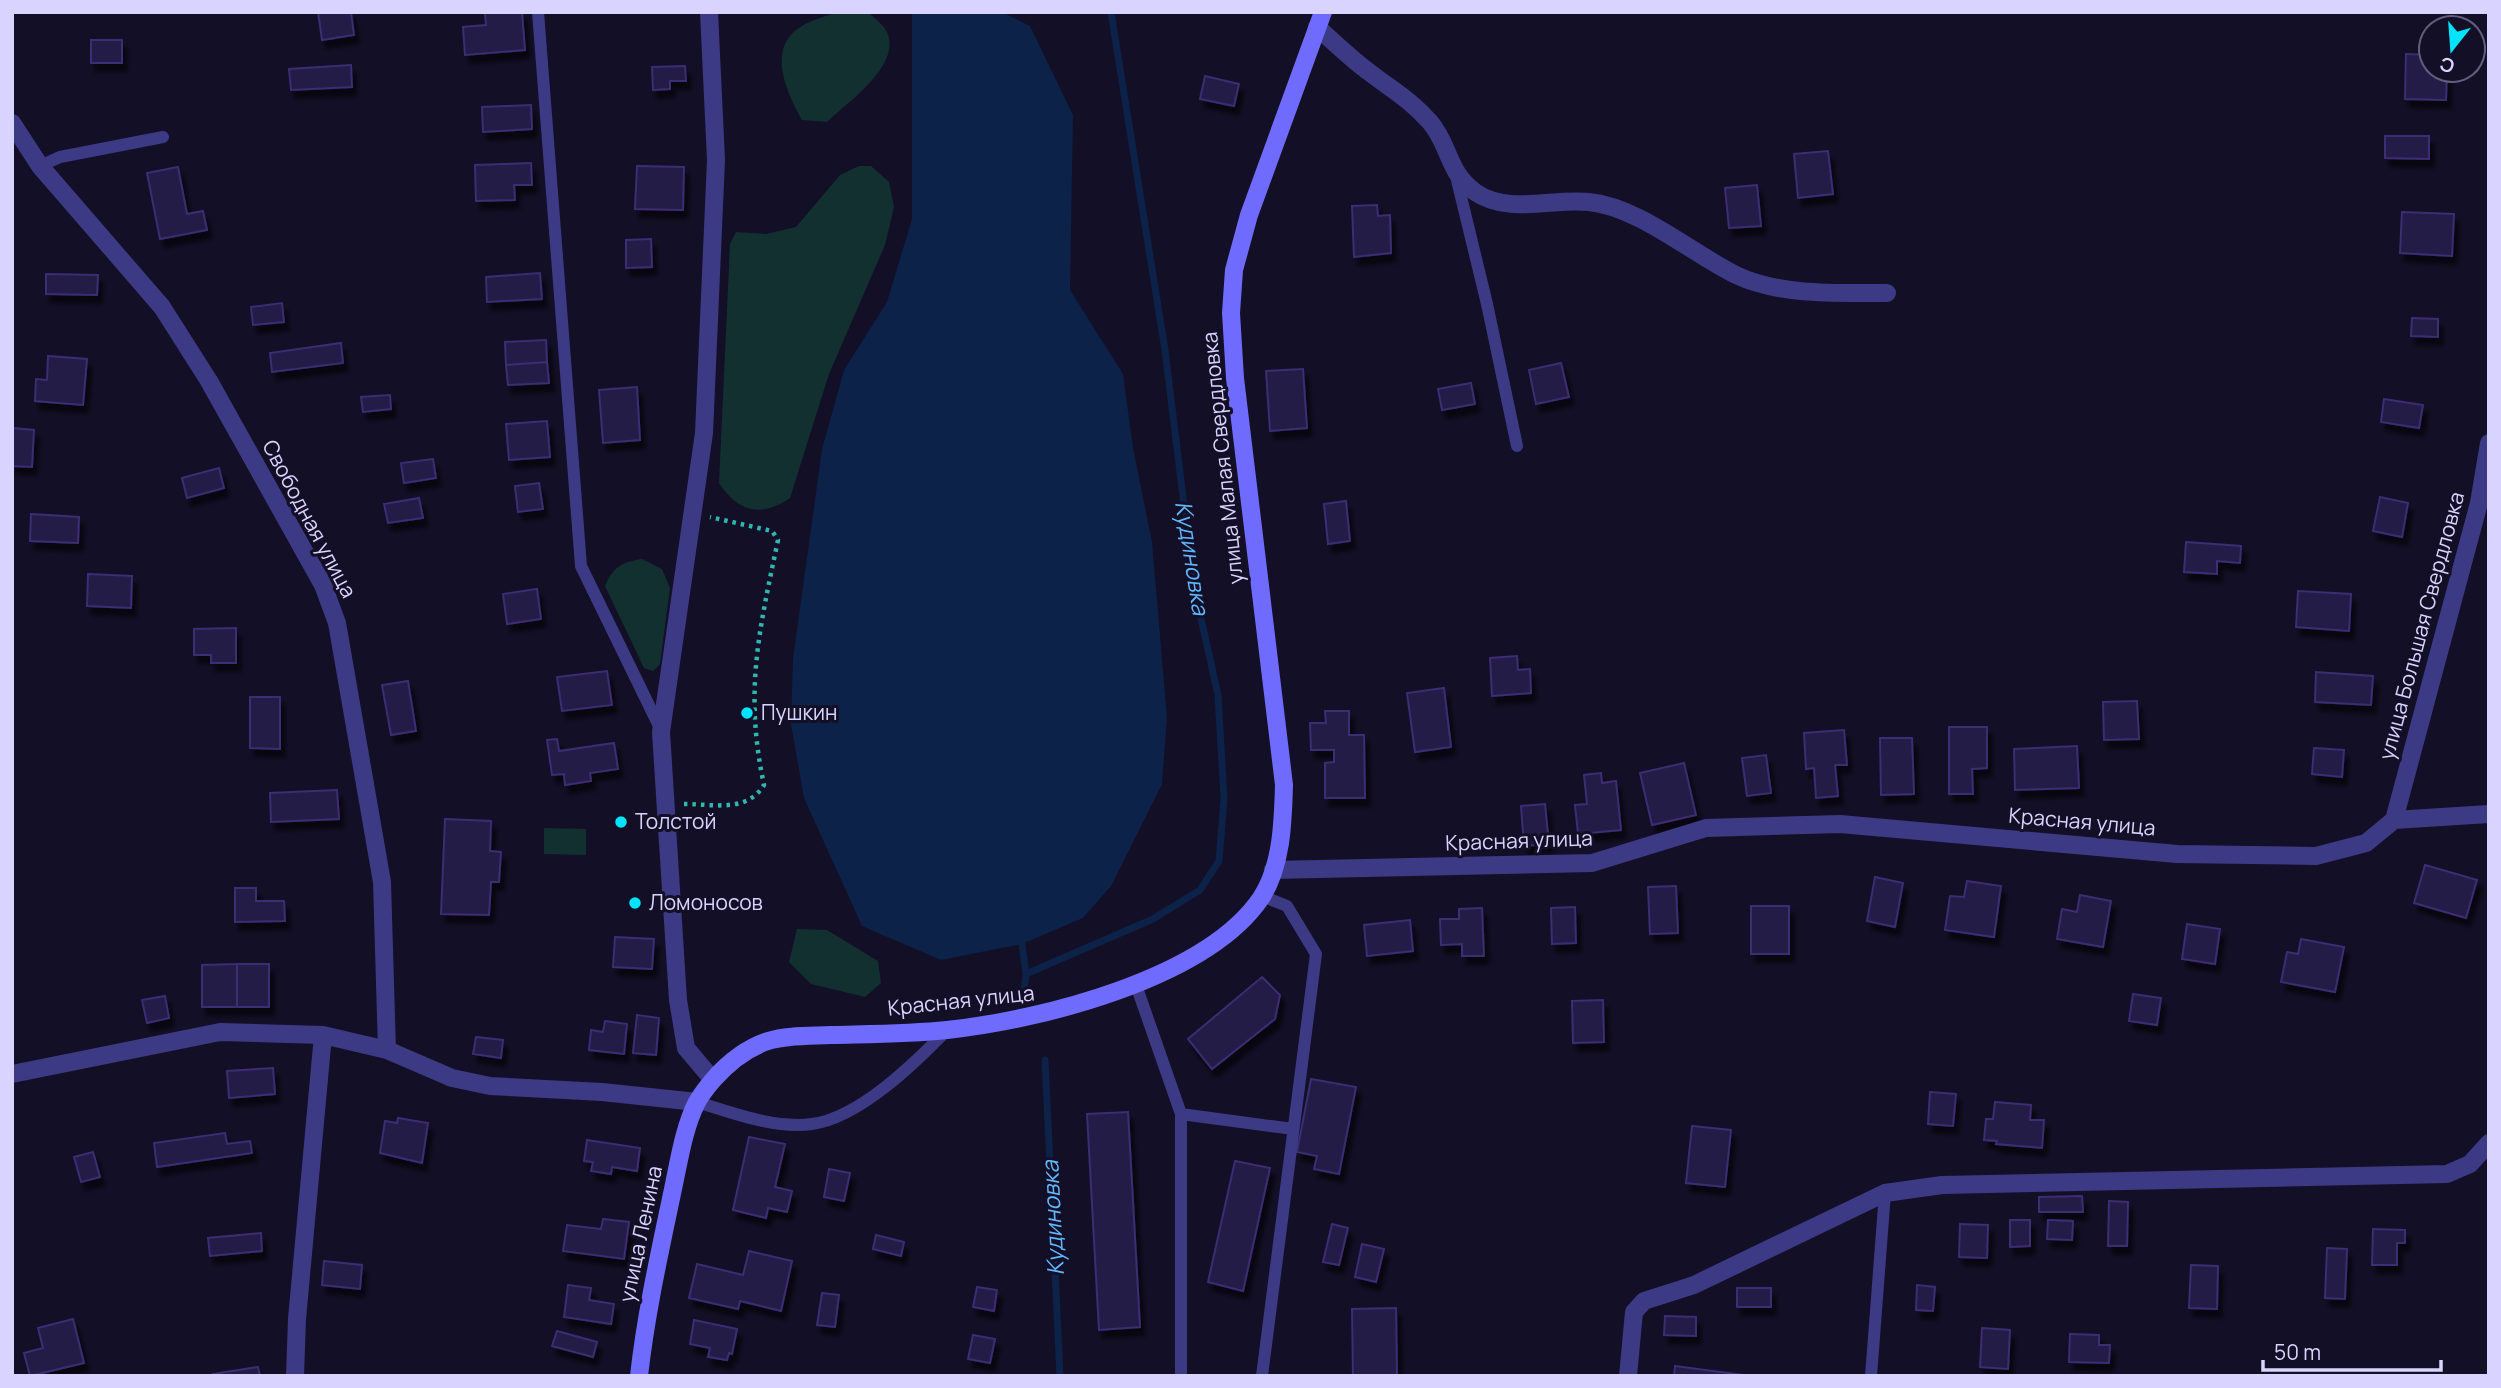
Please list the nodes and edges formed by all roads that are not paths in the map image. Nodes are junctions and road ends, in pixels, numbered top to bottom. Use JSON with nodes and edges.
{"nodes":[{"id":1,"x":538,"y":12,"type":"edge"},
{"id":2,"x":709,"y":12,"type":"edge"},
{"id":3,"x":1320,"y":19,"type":"edge"},
{"id":4,"x":12,"y":123,"type":"edge"},
{"id":5,"x":163,"y":137,"type":"dead end"},
{"id":6,"x":40,"y":166,"type":"junction"},
{"id":7,"x":1456,"y":176,"type":"junction"},
{"id":8,"x":1887,"y":293,"type":"dead end"},
{"id":9,"x":2489,"y":443,"type":"edge"},
{"id":10,"x":1517,"y":446,"type":"dead end"},
{"id":11,"x":2479,"y":503,"type":"junction"},
{"id":12,"x":2489,"y":519,"type":"edge"},
{"id":13,"x":662,"y":732,"type":"junction"},
{"id":14,"x":2488,"y":809,"type":"edge"},
{"id":15,"x":2394,"y":820,"type":"junction"},
{"id":16,"x":1273,"y":870,"type":"junction"},
{"id":17,"x":1262,"y":896,"type":"junction"},
{"id":18,"x":1136,"y":985,"type":"junction"},
{"id":19,"x":947,"y":1030,"type":"junction"},
{"id":20,"x":323,"y":1035,"type":"junction"},
{"id":21,"x":387,"y":1049,"type":"junction"},
{"id":22,"x":12,"y":1074,"type":"edge"},
{"id":23,"x":713,"y":1080,"type":"junction"},
{"id":24,"x":696,"y":1102,"type":"junction"},
{"id":25,"x":1181,"y":1114,"type":"junction"},
{"id":26,"x":1293,"y":1129,"type":"junction"},
{"id":27,"x":2487,"y":1151,"type":"edge"},
{"id":28,"x":1885,"y":1193,"type":"junction"},
{"id":29,"x":295,"y":1376,"type":"edge"},
{"id":30,"x":639,"y":1376,"type":"edge"},
{"id":31,"x":1181,"y":1376,"type":"edge"},
{"id":32,"x":1262,"y":1376,"type":"edge"},
{"id":33,"x":1628,"y":1376,"type":"edge"},
{"id":34,"x":1871,"y":1376,"type":"edge"}],
"edges":[{"from":1,"to":13,"type":"lane"},
{"from":2,"to":13,"type":"street"},
{"from":3,"to":7,"type":"street"},
{"from":3,"to":16,"type":"main road","name":"улица Малая Свердловка"},
{"from":4,"to":6,"type":"street","name":"Свободная улица"},
{"from":5,"to":6,"type":"lane"},
{"from":6,"to":21,"type":"street","name":"Свободная улица"},
{"from":7,"to":8,"type":"street"},
{"from":7,"to":10,"type":"lane"},
{"from":9,"to":11,"type":"street","name":"улица Большая Свердловка"},
{"from":11,"to":12,"type":"street"},
{"from":11,"to":15,"type":"street","name":"улица Большая Свердловка"},
{"from":13,"to":23,"type":"street"},
{"from":14,"to":15,"type":"street"},
{"from":15,"to":16,"type":"street","name":"Красная улица"},
{"from":16,"to":17,"type":"main road","name":"Красная улица"},
{"from":17,"to":18,"type":"main road","name":"Красная улица"},
{"from":17,"to":26,"type":"lane"},
{"from":18,"to":19,"type":"main road","name":"Красная улица"},
{"from":18,"to":25,"type":"lane"},
{"from":19,"to":23,"type":"main road","name":"Красная улица"},
{"from":19,"to":24,"type":"lane"},
{"from":20,"to":21,"type":"street"},
{"from":20,"to":22,"type":"street"},
{"from":20,"to":29,"type":"street"},
{"from":21,"to":24,"type":"street"},
{"from":23,"to":24,"type":"main road","name":"Красная улица"},
{"from":24,"to":30,"type":"main road","name":"улица Ленина"},
{"from":25,"to":26,"type":"lane"},
{"from":25,"to":31,"type":"lane"},
{"from":26,"to":32,"type":"lane"},
{"from":27,"to":28,"type":"street"},
{"from":28,"to":33,"type":"street"},
{"from":28,"to":34,"type":"lane"}]}
